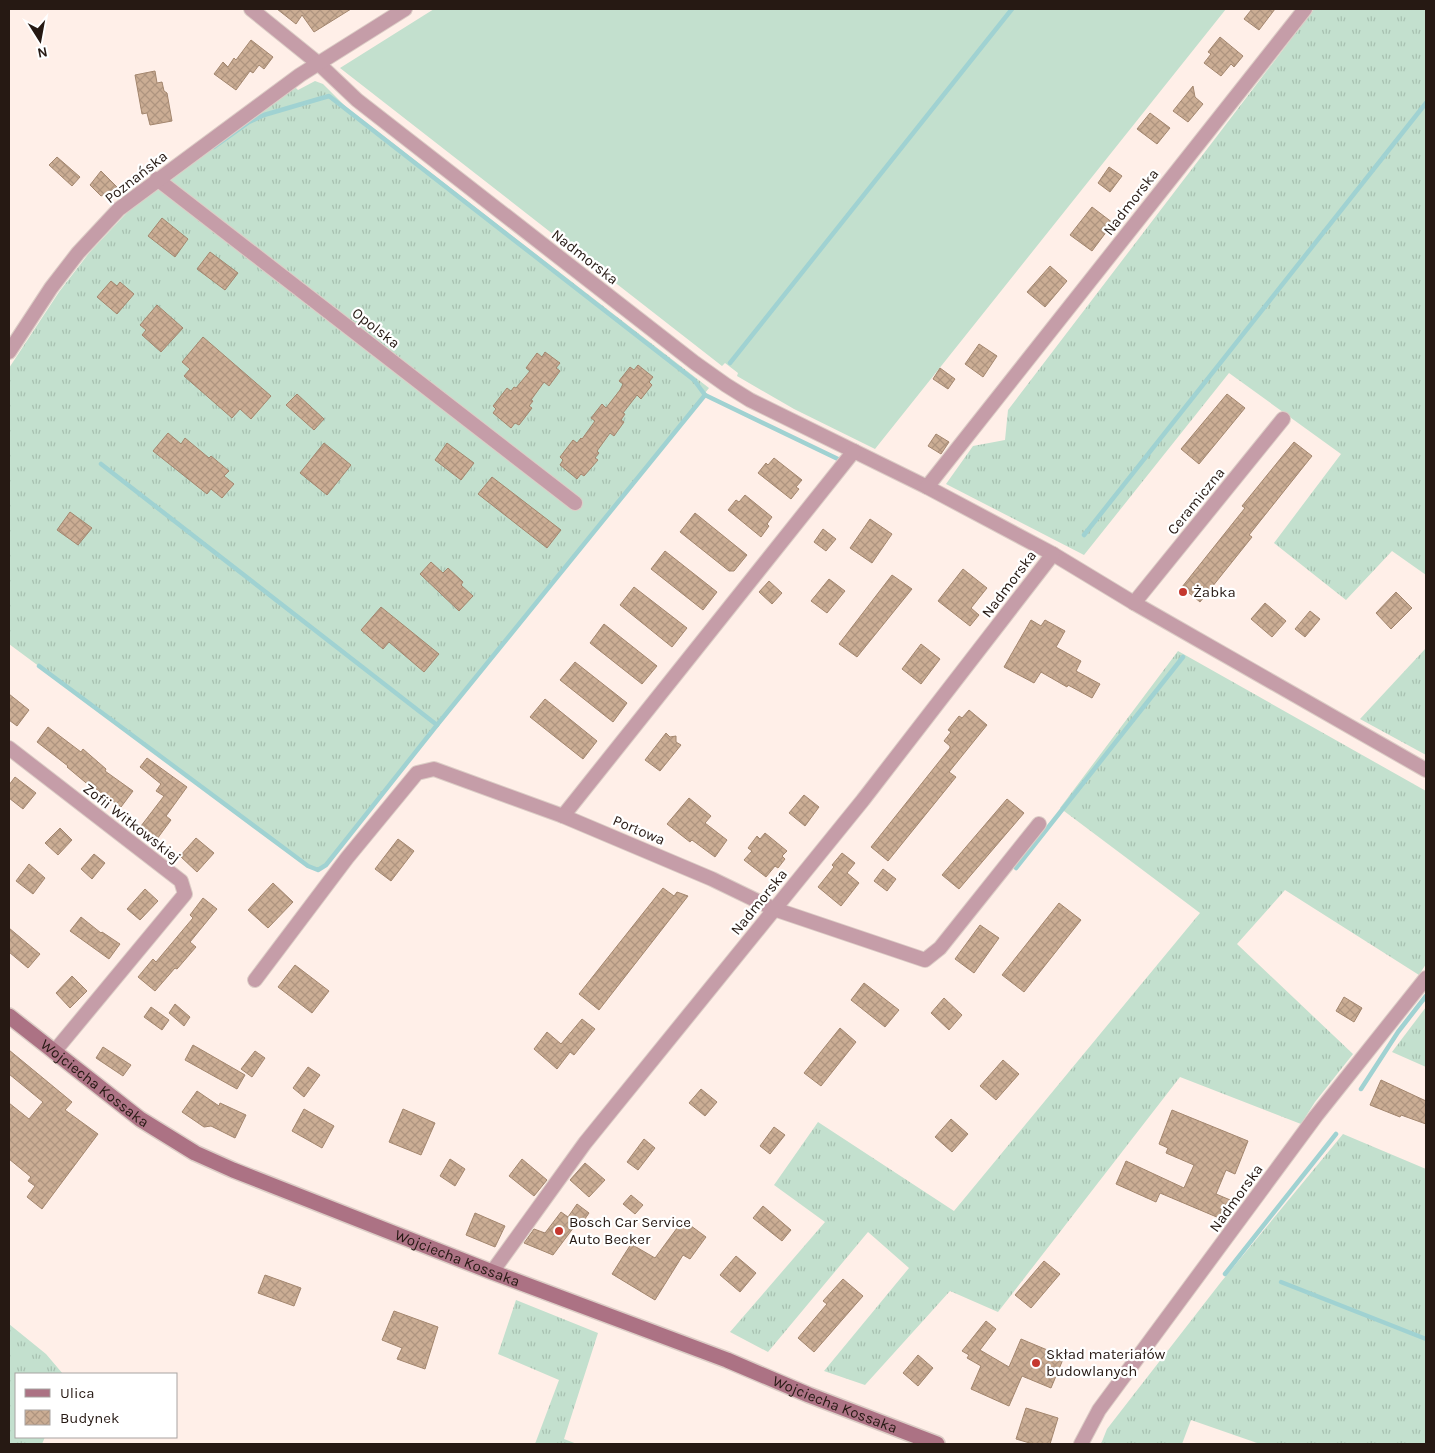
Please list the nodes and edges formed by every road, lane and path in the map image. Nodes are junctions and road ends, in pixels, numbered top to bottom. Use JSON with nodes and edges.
{"nodes":[{"id":1,"x":252,"y":9,"type":"edge"},
{"id":2,"x":405,"y":9,"type":"edge"},
{"id":3,"x":1305,"y":9,"type":"edge"},
{"id":4,"x":320,"y":64,"type":"junction"},
{"id":5,"x":157,"y":179,"type":"junction"},
{"id":6,"x":9,"y":351,"type":"edge"},
{"id":7,"x":1283,"y":419,"type":"dead end"},
{"id":8,"x":854,"y":451,"type":"junction"},
{"id":9,"x":927,"y":487,"type":"junction"},
{"id":10,"x":575,"y":503,"type":"dead end"},
{"id":11,"x":1053,"y":554,"type":"junction"},
{"id":12,"x":1134,"y":603,"type":"junction"},
{"id":13,"x":9,"y":748,"type":"edge"},
{"id":14,"x":1426,"y":770,"type":"edge"},
{"id":15,"x":564,"y":816,"type":"junction"},
{"id":16,"x":1039,"y":824,"type":"dead end"},
{"id":17,"x":774,"y":909,"type":"junction"},
{"id":18,"x":1426,"y":978,"type":"edge"},
{"id":19,"x":255,"y":980,"type":"dead end"},
{"id":20,"x":9,"y":1016,"type":"edge"},
{"id":21,"x":54,"y":1052,"type":"junction"},
{"id":22,"x":492,"y":1272,"type":"junction"},
{"id":23,"x":937,"y":1444,"type":"edge"},
{"id":24,"x":1081,"y":1444,"type":"edge"}],
"edges":[{"from":1,"to":4,"type":"street","name":"Nadmorska"},
{"from":2,"to":4,"type":"street","name":"Poznańska"},
{"from":3,"to":9,"type":"street","name":"Nadmorska"},
{"from":4,"to":5,"type":"street","name":"Poznańska"},
{"from":4,"to":8,"type":"street","name":"Nadmorska"},
{"from":5,"to":6,"type":"street","name":"Poznańska"},
{"from":5,"to":10,"type":"street","name":"Opolska"},
{"from":7,"to":12,"type":"street","name":"Ceramiczna"},
{"from":8,"to":9,"type":"street","name":"Nadmorska"},
{"from":8,"to":15,"type":"street"},
{"from":9,"to":11,"type":"street","name":"Nadmorska"},
{"from":11,"to":12,"type":"street","name":"Nadmorska"},
{"from":11,"to":17,"type":"street","name":"Nadmorska"},
{"from":12,"to":14,"type":"street","name":"Nadmorska"},
{"from":13,"to":21,"type":"street","name":"Zofii Witkowskiej"},
{"from":15,"to":17,"type":"street","name":"Portowa"},
{"from":15,"to":19,"type":"street","name":"Portowa"},
{"from":16,"to":17,"type":"street","name":"Portowa"},
{"from":17,"to":22,"type":"street","name":"Nadmorska"},
{"from":18,"to":24,"type":"street","name":"Nadmorska"},
{"from":20,"to":21,"type":"main road","name":"Wojciecha Kossaka"},
{"from":21,"to":22,"type":"main road","name":"Wojciecha Kossaka"},
{"from":22,"to":23,"type":"main road","name":"Wojciecha Kossaka"}]}
